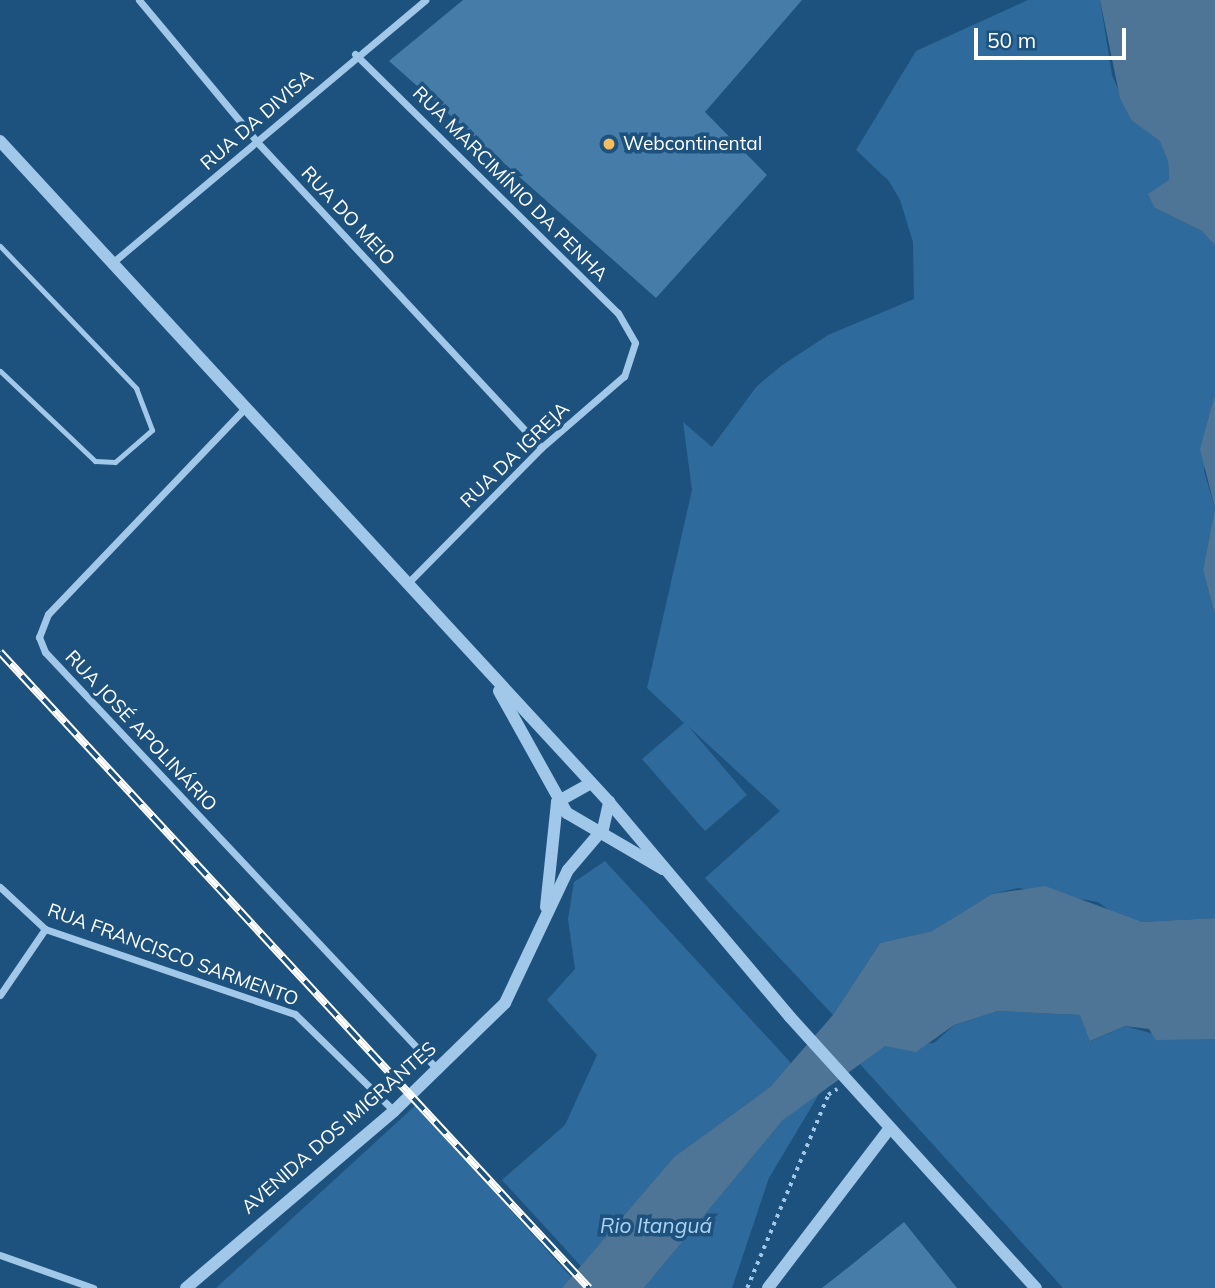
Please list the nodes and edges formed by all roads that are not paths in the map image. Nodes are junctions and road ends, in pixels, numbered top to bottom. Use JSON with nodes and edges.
{"nodes":[{"id":1,"x":139,"y":0,"type":"edge"},
{"id":2,"x":425,"y":0,"type":"edge"},
{"id":3,"x":355,"y":54,"type":"junction"},
{"id":4,"x":0,"y":141,"type":"edge"},
{"id":5,"x":258,"y":143,"type":"junction"},
{"id":6,"x":0,"y":246,"type":"edge"},
{"id":7,"x":111,"y":264,"type":"junction"},
{"id":8,"x":635,"y":343,"type":"joint"},
{"id":9,"x":0,"y":371,"type":"edge"},
{"id":10,"x":246,"y":407,"type":"junction"},
{"id":11,"x":541,"y":448,"type":"junction"},
{"id":12,"x":406,"y":584,"type":"junction"},
{"id":13,"x":491,"y":676,"type":"junction"},
{"id":14,"x":591,"y":783,"type":"junction"},
{"id":15,"x":557,"y":802,"type":"junction"},
{"id":16,"x":609,"y":802,"type":"junction"},
{"id":17,"x":598,"y":836,"type":"junction"},
{"id":18,"x":670,"y":872,"type":"junction"},
{"id":19,"x":0,"y":887,"type":"edge"},
{"id":20,"x":545,"y":915,"type":"junction"},
{"id":21,"x":46,"y":929,"type":"junction"},
{"id":22,"x":0,"y":994,"type":"edge"},
{"id":23,"x":438,"y":1071,"type":"junction"},
{"id":24,"x":394,"y":1111,"type":"junction"},
{"id":25,"x":889,"y":1129,"type":"junction"},
{"id":26,"x":0,"y":1255,"type":"edge"},
{"id":27,"x":93,"y":1288,"type":"edge"},
{"id":28,"x":186,"y":1288,"type":"edge"},
{"id":29,"x":768,"y":1288,"type":"edge"},
{"id":30,"x":1036,"y":1288,"type":"edge"}],
"edges":[{"from":1,"to":5,"type":"street","name":"RUA DO MEIO"},
{"from":2,"to":3,"type":"street","name":"RUA DA DIVISA"},
{"from":3,"to":5,"type":"street","name":"RUA DA DIVISA"},
{"from":3,"to":8,"type":"street","name":"RUA MARCIMÍNIO DA PENHA"},
{"from":4,"to":7,"type":"street"},
{"from":5,"to":7,"type":"street","name":"RUA DA DIVISA"},
{"from":5,"to":11,"type":"street","name":"RUA DO MEIO"},
{"from":6,"to":9,"type":"lane"},
{"from":7,"to":10,"type":"street"},
{"from":8,"to":11,"type":"street","name":"RUA DA IGREJA"},
{"from":10,"to":12,"type":"street"},
{"from":10,"to":23,"type":"street","name":"RUA JOSÉ APOLINÁRIO"},
{"from":11,"to":12,"type":"street","name":"RUA DA IGREJA"},
{"from":12,"to":13,"type":"street"},
{"from":13,"to":14,"type":"street"},
{"from":13,"to":15,"type":"street"},
{"from":14,"to":15,"type":"street"},
{"from":14,"to":16,"type":"street"},
{"from":15,"to":17,"type":"street"},
{"from":15,"to":20,"type":"street","name":"AVENIDA DOS IMIGRANTES"},
{"from":16,"to":17,"type":"street","name":"AVENIDA DOS IMIGRANTES"},
{"from":16,"to":18,"type":"street"},
{"from":17,"to":18,"type":"street"},
{"from":17,"to":20,"type":"street","name":"AVENIDA DOS IMIGRANTES"},
{"from":18,"to":25,"type":"street"},
{"from":19,"to":21,"type":"street","name":"RUA FRANCISCO SARMENTO"},
{"from":20,"to":23,"type":"street","name":"AVENIDA DOS IMIGRANTES"},
{"from":21,"to":22,"type":"street"},
{"from":21,"to":24,"type":"street","name":"RUA FRANCISCO SARMENTO"},
{"from":23,"to":24,"type":"street","name":"AVENIDA DOS IMIGRANTES"},
{"from":24,"to":28,"type":"street","name":"AVENIDA DOS IMIGRANTES"},
{"from":25,"to":29,"type":"street"},
{"from":25,"to":30,"type":"street"},
{"from":26,"to":27,"type":"street"}]}
